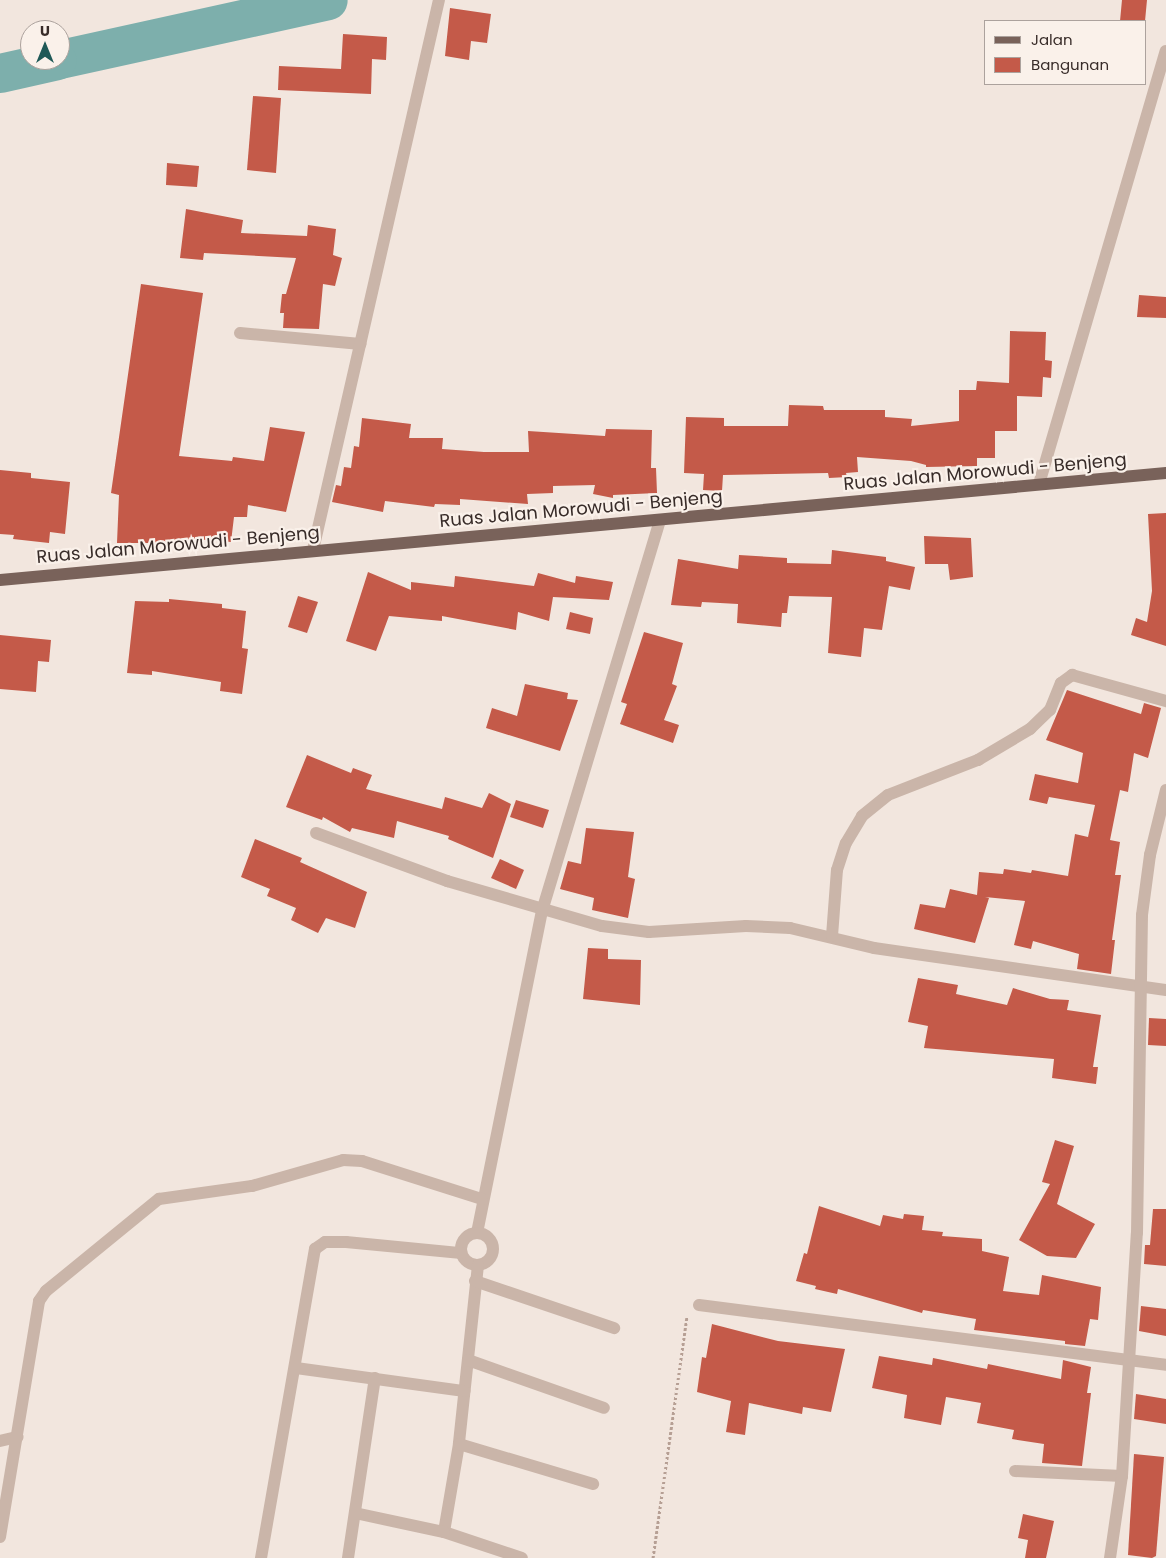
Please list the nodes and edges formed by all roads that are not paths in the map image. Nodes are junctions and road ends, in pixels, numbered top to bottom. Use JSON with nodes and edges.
{"nodes":[{"id":1,"x":440,"y":0,"type":"edge"},
{"id":2,"x":1166,"y":51,"type":"edge"},
{"id":3,"x":240,"y":334,"type":"dead end"},
{"id":4,"x":360,"y":344,"type":"junction"},
{"id":5,"x":1166,"y":473,"type":"edge"},
{"id":6,"x":1039,"y":484,"type":"junction"},
{"id":7,"x":660,"y":520,"type":"junction"},
{"id":8,"x":313,"y":550,"type":"junction"},
{"id":9,"x":0,"y":580,"type":"edge"},
{"id":10,"x":1166,"y":701,"type":"edge"},
{"id":11,"x":1166,"y":790,"type":"edge"},
{"id":12,"x":316,"y":833,"type":"dead end"},
{"id":13,"x":542,"y":911,"type":"junction"},
{"id":14,"x":832,"y":936,"type":"junction"},
{"id":15,"x":1141,"y":987,"type":"junction"},
{"id":16,"x":1166,"y":990,"type":"edge"},
{"id":17,"x":482,"y":1199,"type":"junction"},
{"id":18,"x":477,"y":1233,"type":"junction"},
{"id":19,"x":462,"y":1253,"type":"junction"},
{"id":20,"x":478,"y":1265,"type":"junction"},
{"id":21,"x":475,"y":1280,"type":"junction"},
{"id":22,"x":699,"y":1305,"type":"road end"},
{"id":23,"x":614,"y":1328,"type":"dead end"},
{"id":24,"x":468,"y":1360,"type":"junction"},
{"id":25,"x":1129,"y":1362,"type":"junction"},
{"id":26,"x":1166,"y":1365,"type":"edge"},
{"id":27,"x":296,"y":1368,"type":"junction"},
{"id":28,"x":375,"y":1378,"type":"junction"},
{"id":29,"x":464,"y":1391,"type":"junction"},
{"id":30,"x":604,"y":1408,"type":"dead end"},
{"id":31,"x":18,"y":1437,"type":"junction"},
{"id":32,"x":0,"y":1441,"type":"edge"},
{"id":33,"x":459,"y":1444,"type":"junction"},
{"id":34,"x":1015,"y":1471,"type":"dead end"},
{"id":35,"x":1122,"y":1476,"type":"junction"},
{"id":36,"x":593,"y":1484,"type":"dead end"},
{"id":37,"x":355,"y":1513,"type":"junction"},
{"id":38,"x":444,"y":1532,"type":"junction"},
{"id":39,"x":0,"y":1537,"type":"edge"},
{"id":40,"x":517,"y":1557,"type":"edge"},
{"id":41,"x":261,"y":1558,"type":"edge"},
{"id":42,"x":348,"y":1558,"type":"edge"},
{"id":43,"x":1110,"y":1558,"type":"edge"}],
"edges":[{"from":1,"to":4,"type":"street"},
{"from":2,"to":6,"type":"street"},
{"from":3,"to":4,"type":"street"},
{"from":4,"to":8,"type":"street"},
{"from":5,"to":6,"type":"main road","name":"Ruas Jalan Morowudi - Benjeng"},
{"from":6,"to":7,"type":"main road","name":"Ruas Jalan Morowudi - Benjeng"},
{"from":7,"to":8,"type":"main road","name":"Ruas Jalan Morowudi - Benjeng"},
{"from":7,"to":13,"type":"street"},
{"from":8,"to":9,"type":"main road","name":"Ruas Jalan Morowudi - Benjeng"},
{"from":10,"to":14,"type":"street"},
{"from":11,"to":15,"type":"street"},
{"from":12,"to":13,"type":"street"},
{"from":13,"to":14,"type":"street"},
{"from":13,"to":17,"type":"street"},
{"from":14,"to":15,"type":"street"},
{"from":15,"to":16,"type":"street"},
{"from":15,"to":25,"type":"street"},
{"from":17,"to":18,"type":"street"},
{"from":17,"to":31,"type":"street"},
{"from":18,"to":19,"type":"street"},
{"from":18,"to":20,"type":"street"},
{"from":19,"to":20,"type":"street"},
{"from":19,"to":27,"type":"street"},
{"from":20,"to":21,"type":"street"},
{"from":21,"to":23,"type":"street"},
{"from":21,"to":24,"type":"street"},
{"from":22,"to":25,"type":"street"},
{"from":24,"to":29,"type":"street"},
{"from":24,"to":30,"type":"street"},
{"from":25,"to":26,"type":"street"},
{"from":25,"to":35,"type":"street"},
{"from":27,"to":28,"type":"street"},
{"from":27,"to":41,"type":"street"},
{"from":28,"to":29,"type":"street"},
{"from":28,"to":37,"type":"street"},
{"from":29,"to":33,"type":"street"},
{"from":31,"to":32,"type":"street"},
{"from":31,"to":39,"type":"street"},
{"from":33,"to":36,"type":"street"},
{"from":33,"to":38,"type":"street"},
{"from":34,"to":35,"type":"street"},
{"from":35,"to":43,"type":"street"},
{"from":37,"to":38,"type":"street"},
{"from":37,"to":42,"type":"street"},
{"from":38,"to":40,"type":"street"}]}
